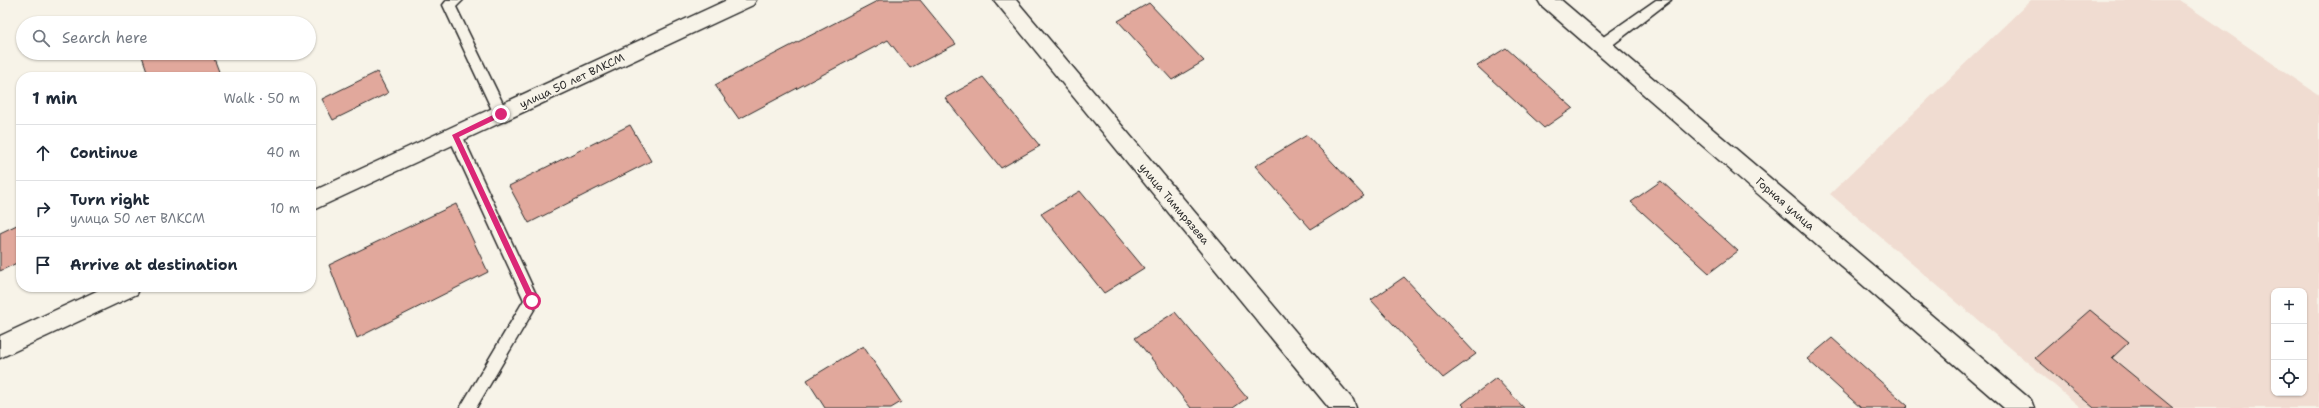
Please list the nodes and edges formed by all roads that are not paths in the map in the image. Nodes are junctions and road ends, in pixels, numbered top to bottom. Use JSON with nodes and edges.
{"nodes":[{"id":1,"x":457,"y":0,"type":"edge"},
{"id":2,"x":746,"y":0,"type":"edge"},
{"id":3,"x":1004,"y":0,"type":"edge"},
{"id":4,"x":1548,"y":0,"type":"edge"},
{"id":5,"x":1665,"y":0,"type":"edge"},
{"id":6,"x":1601,"y":46,"type":"junction"},
{"id":7,"x":501,"y":114,"type":"junction"},
{"id":8,"x":455,"y":135,"type":"junction"},
{"id":9,"x":316,"y":200,"type":"edge"},
{"id":10,"x":118,"y":292,"type":"edge"},
{"id":11,"x":0,"y":347,"type":"edge"},
{"id":12,"x":468,"y":408,"type":"edge"},
{"id":13,"x":1344,"y":408,"type":"edge"},
{"id":14,"x":2022,"y":408,"type":"edge"}],
"edges":[{"from":1,"to":7,"type":"lane"},
{"from":2,"to":7,"type":"street","name":"улица 50 лет ВЛКСМ"},
{"from":3,"to":13,"type":"street","name":"улица Тимирязева"},
{"from":4,"to":6,"type":"street","name":"Горная улица"},
{"from":5,"to":6,"type":"lane"},
{"from":6,"to":14,"type":"street","name":"Горная улица"},
{"from":7,"to":8,"type":"street","name":"улица 50 лет ВЛКСМ"},
{"from":8,"to":9,"type":"street","name":"улица 50 лет ВЛКСМ"},
{"from":8,"to":12,"type":"lane"},
{"from":10,"to":11,"type":"street"}]}
